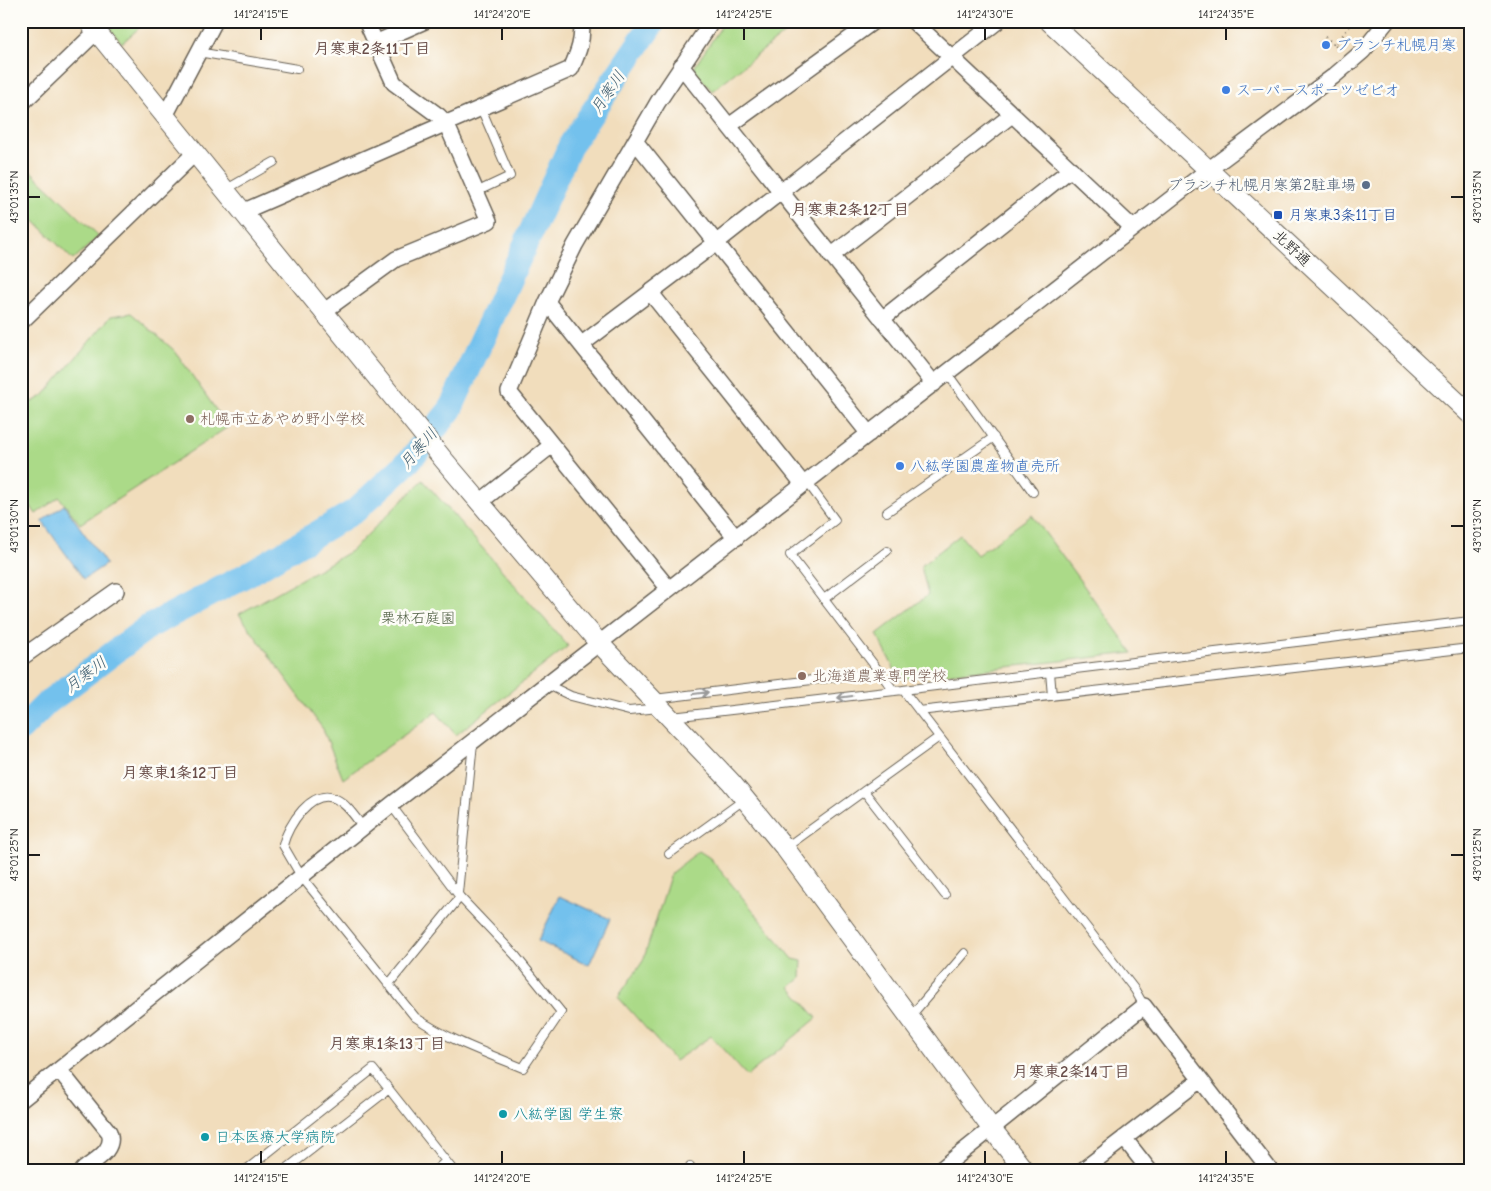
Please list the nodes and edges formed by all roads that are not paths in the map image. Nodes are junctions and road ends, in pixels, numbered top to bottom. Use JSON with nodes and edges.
{"nodes":[{"id":1,"x":366,"y":21,"type":"edge"},
{"id":2,"x":426,"y":21,"type":"edge"},
{"id":3,"x":580,"y":21,"type":"edge"},
{"id":4,"x":712,"y":21,"type":"edge"},
{"id":5,"x":874,"y":21,"type":"edge"},
{"id":6,"x":913,"y":21,"type":"edge"},
{"id":7,"x":998,"y":21,"type":"edge"},
{"id":8,"x":1049,"y":21,"type":"edge"},
{"id":9,"x":1387,"y":21,"type":"edge"},
{"id":10,"x":212,"y":22,"type":"edge"},
{"id":11,"x":92,"y":26,"type":"edge"},
{"id":12,"x":376,"y":43,"type":"junction"},
{"id":13,"x":198,"y":52,"type":"junction"},
{"id":14,"x":953,"y":58,"type":"junction"},
{"id":15,"x":681,"y":66,"type":"junction"},
{"id":16,"x":297,"y":69,"type":"dead end"},
{"id":17,"x":23,"y":100,"type":"edge"},
{"id":18,"x":481,"y":108,"type":"junction"},
{"id":19,"x":1013,"y":114,"type":"junction"},
{"id":20,"x":165,"y":116,"type":"junction"},
{"id":21,"x":446,"y":123,"type":"junction"},
{"id":22,"x":729,"y":126,"type":"junction"},
{"id":23,"x":635,"y":141,"type":"junction"},
{"id":24,"x":195,"y":153,"type":"junction"},
{"id":25,"x":274,"y":162,"type":"dead end"},
{"id":26,"x":1071,"y":169,"type":"junction"},
{"id":27,"x":1208,"y":170,"type":"junction"},
{"id":28,"x":225,"y":190,"type":"junction"},
{"id":29,"x":476,"y":192,"type":"junction"},
{"id":30,"x":780,"y":192,"type":"junction"},
{"id":31,"x":242,"y":212,"type":"junction"},
{"id":32,"x":1133,"y":228,"type":"junction"},
{"id":33,"x":717,"y":242,"type":"junction"},
{"id":34,"x":832,"y":256,"type":"junction"},
{"id":35,"x":650,"y":292,"type":"junction"},
{"id":36,"x":547,"y":302,"type":"junction"},
{"id":37,"x":323,"y":312,"type":"junction"},
{"id":38,"x":882,"y":319,"type":"junction"},
{"id":39,"x":21,"y":322,"type":"edge"},
{"id":40,"x":582,"y":344,"type":"junction"},
{"id":41,"x":947,"y":373,"type":"junction"},
{"id":42,"x":934,"y":384,"type":"junction"},
{"id":43,"x":1470,"y":414,"type":"edge"},
{"id":44,"x":869,"y":434,"type":"junction"},
{"id":45,"x":994,"y":437,"type":"junction"},
{"id":46,"x":552,"y":444,"type":"junction"},
{"id":47,"x":805,"y":483,"type":"junction"},
{"id":48,"x":1033,"y":492,"type":"dead end"},
{"id":49,"x":480,"y":502,"type":"junction"},
{"id":50,"x":887,"y":512,"type":"dead end"},
{"id":51,"x":736,"y":538,"type":"junction"},
{"id":52,"x":888,"y":551,"type":"dead end"},
{"id":53,"x":669,"y":590,"type":"junction"},
{"id":54,"x":116,"y":591,"type":"dead end"},
{"id":55,"x":824,"y":599,"type":"junction"},
{"id":56,"x":1470,"y":621,"type":"edge"},
{"id":57,"x":599,"y":643,"type":"junction"},
{"id":58,"x":1470,"y":648,"type":"edge"},
{"id":59,"x":21,"y":658,"type":"edge"},
{"id":60,"x":879,"y":672,"type":"junction"},
{"id":61,"x":1050,"y":672,"type":"junction"},
{"id":62,"x":546,"y":684,"type":"junction"},
{"id":63,"x":903,"y":690,"type":"junction"},
{"id":64,"x":894,"y":691,"type":"junction"},
{"id":65,"x":1052,"y":696,"type":"junction"},
{"id":66,"x":661,"y":708,"type":"junction"},
{"id":67,"x":919,"y":711,"type":"junction"},
{"id":68,"x":938,"y":737,"type":"junction"},
{"id":69,"x":473,"y":741,"type":"junction"},
{"id":70,"x":864,"y":791,"type":"junction"},
{"id":71,"x":745,"y":799,"type":"junction"},
{"id":72,"x":391,"y":805,"type":"junction"},
{"id":73,"x":363,"y":827,"type":"junction"},
{"id":74,"x":785,"y":848,"type":"junction"},
{"id":75,"x":669,"y":854,"type":"dead end"},
{"id":76,"x":301,"y":876,"type":"junction"},
{"id":77,"x":459,"y":895,"type":"junction"},
{"id":78,"x":945,"y":895,"type":"dead end"},
{"id":79,"x":966,"y":953,"type":"dead end"},
{"id":80,"x":388,"y":985,"type":"junction"},
{"id":81,"x":1144,"y":1006,"type":"junction"},
{"id":82,"x":910,"y":1017,"type":"junction"},
{"id":83,"x":60,"y":1071,"type":"junction"},
{"id":84,"x":1200,"y":1080,"type":"junction"},
{"id":85,"x":389,"y":1089,"type":"junction"},
{"id":86,"x":21,"y":1100,"type":"edge"},
{"id":87,"x":992,"y":1129,"type":"junction"},
{"id":88,"x":1124,"y":1138,"type":"junction"},
{"id":89,"x":446,"y":1161,"type":"junction"},
{"id":90,"x":83,"y":1170,"type":"edge"},
{"id":91,"x":246,"y":1170,"type":"edge"},
{"id":92,"x":285,"y":1170,"type":"edge"},
{"id":93,"x":436,"y":1170,"type":"edge"},
{"id":94,"x":453,"y":1170,"type":"edge"},
{"id":95,"x":940,"y":1170,"type":"edge"},
{"id":96,"x":1024,"y":1170,"type":"edge"},
{"id":97,"x":1083,"y":1170,"type":"edge"},
{"id":98,"x":1149,"y":1170,"type":"edge"},
{"id":99,"x":1270,"y":1170,"type":"edge"}],
"edges":[{"from":1,"to":12,"type":"street"},
{"from":2,"to":12,"type":"street"},
{"from":3,"to":18,"type":"street"},
{"from":4,"to":15,"type":"street"},
{"from":5,"to":22,"type":"street"},
{"from":6,"to":14,"type":"street"},
{"from":7,"to":14,"type":"street"},
{"from":8,"to":27,"type":"street","name":"北野通"},
{"from":9,"to":27,"type":"street"},
{"from":10,"to":13,"type":"street"},
{"from":11,"to":17,"type":"street"},
{"from":11,"to":20,"type":"street"},
{"from":12,"to":21,"type":"street"},
{"from":13,"to":16,"type":"lane"},
{"from":13,"to":20,"type":"street"},
{"from":14,"to":19,"type":"street"},
{"from":14,"to":30,"type":"street"},
{"from":15,"to":22,"type":"street"},
{"from":15,"to":23,"type":"street"},
{"from":18,"to":21,"type":"street"},
{"from":18,"to":29,"type":"lane"},
{"from":19,"to":26,"type":"street"},
{"from":19,"to":34,"type":"street"},
{"from":20,"to":24,"type":"street"},
{"from":21,"to":29,"type":"street"},
{"from":21,"to":31,"type":"street"},
{"from":22,"to":30,"type":"street"},
{"from":23,"to":33,"type":"street"},
{"from":23,"to":36,"type":"street"},
{"from":24,"to":28,"type":"street"},
{"from":24,"to":39,"type":"street"},
{"from":25,"to":28,"type":"lane"},
{"from":26,"to":32,"type":"street"},
{"from":26,"to":38,"type":"street"},
{"from":27,"to":32,"type":"street"},
{"from":27,"to":43,"type":"street","name":"北野通"},
{"from":28,"to":31,"type":"street"},
{"from":29,"to":37,"type":"street"},
{"from":30,"to":33,"type":"street"},
{"from":30,"to":34,"type":"street"},
{"from":31,"to":37,"type":"street"},
{"from":32,"to":41,"type":"street"},
{"from":33,"to":35,"type":"street"},
{"from":33,"to":44,"type":"street"},
{"from":34,"to":38,"type":"street"},
{"from":35,"to":40,"type":"street"},
{"from":35,"to":47,"type":"street"},
{"from":36,"to":40,"type":"street"},
{"from":36,"to":46,"type":"street"},
{"from":37,"to":49,"type":"street"},
{"from":38,"to":42,"type":"street"},
{"from":40,"to":51,"type":"street"},
{"from":41,"to":42,"type":"street"},
{"from":41,"to":45,"type":"lane"},
{"from":42,"to":44,"type":"street"},
{"from":44,"to":47,"type":"street"},
{"from":45,"to":48,"type":"lane"},
{"from":45,"to":50,"type":"lane"},
{"from":46,"to":49,"type":"street"},
{"from":46,"to":53,"type":"street"},
{"from":47,"to":51,"type":"street"},
{"from":47,"to":55,"type":"lane"},
{"from":49,"to":57,"type":"street"},
{"from":51,"to":53,"type":"street"},
{"from":52,"to":55,"type":"lane"},
{"from":53,"to":57,"type":"street"},
{"from":54,"to":59,"type":"street"},
{"from":55,"to":60,"type":"lane"},
{"from":56,"to":61,"type":"lane"},
{"from":57,"to":62,"type":"street"},
{"from":57,"to":66,"type":"street"},
{"from":58,"to":65,"type":"lane"},
{"from":60,"to":64,"type":"lane"},
{"from":66,"to":60,"type":"lane","one_way":true},
{"from":61,"to":63,"type":"lane"},
{"from":61,"to":65,"type":"lane"},
{"from":62,"to":66,"type":"lane"},
{"from":62,"to":69,"type":"street"},
{"from":63,"to":64,"type":"lane"},
{"from":63,"to":67,"type":"lane"},
{"from":64,"to":66,"type":"lane","one_way":true},
{"from":65,"to":67,"type":"lane"},
{"from":66,"to":71,"type":"street"},
{"from":67,"to":68,"type":"lane"},
{"from":68,"to":70,"type":"lane"},
{"from":68,"to":81,"type":"lane"},
{"from":69,"to":72,"type":"street"},
{"from":69,"to":77,"type":"lane"},
{"from":70,"to":74,"type":"lane"},
{"from":70,"to":78,"type":"lane"},
{"from":71,"to":74,"type":"street"},
{"from":71,"to":75,"type":"lane"},
{"from":72,"to":73,"type":"street"},
{"from":72,"to":77,"type":"lane"},
{"from":73,"to":76,"type":"street"},
{"from":73,"to":76,"type":"lane"},
{"from":74,"to":82,"type":"street"},
{"from":76,"to":80,"type":"lane"},
{"from":76,"to":83,"type":"street"},
{"from":77,"to":80,"type":"lane"},
{"from":77,"to":80,"type":"lane"},
{"from":79,"to":82,"type":"lane"},
{"from":81,"to":84,"type":"street"},
{"from":81,"to":87,"type":"street"},
{"from":82,"to":87,"type":"street"},
{"from":83,"to":86,"type":"street"},
{"from":83,"to":90,"type":"street"},
{"from":84,"to":88,"type":"street"},
{"from":84,"to":99,"type":"street"},
{"from":85,"to":89,"type":"lane"},
{"from":85,"to":91,"type":"lane"},
{"from":85,"to":92,"type":"lane"},
{"from":87,"to":95,"type":"street"},
{"from":87,"to":96,"type":"street"},
{"from":88,"to":97,"type":"street"},
{"from":88,"to":98,"type":"street"},
{"from":89,"to":93,"type":"lane"},
{"from":89,"to":94,"type":"lane"}]}
